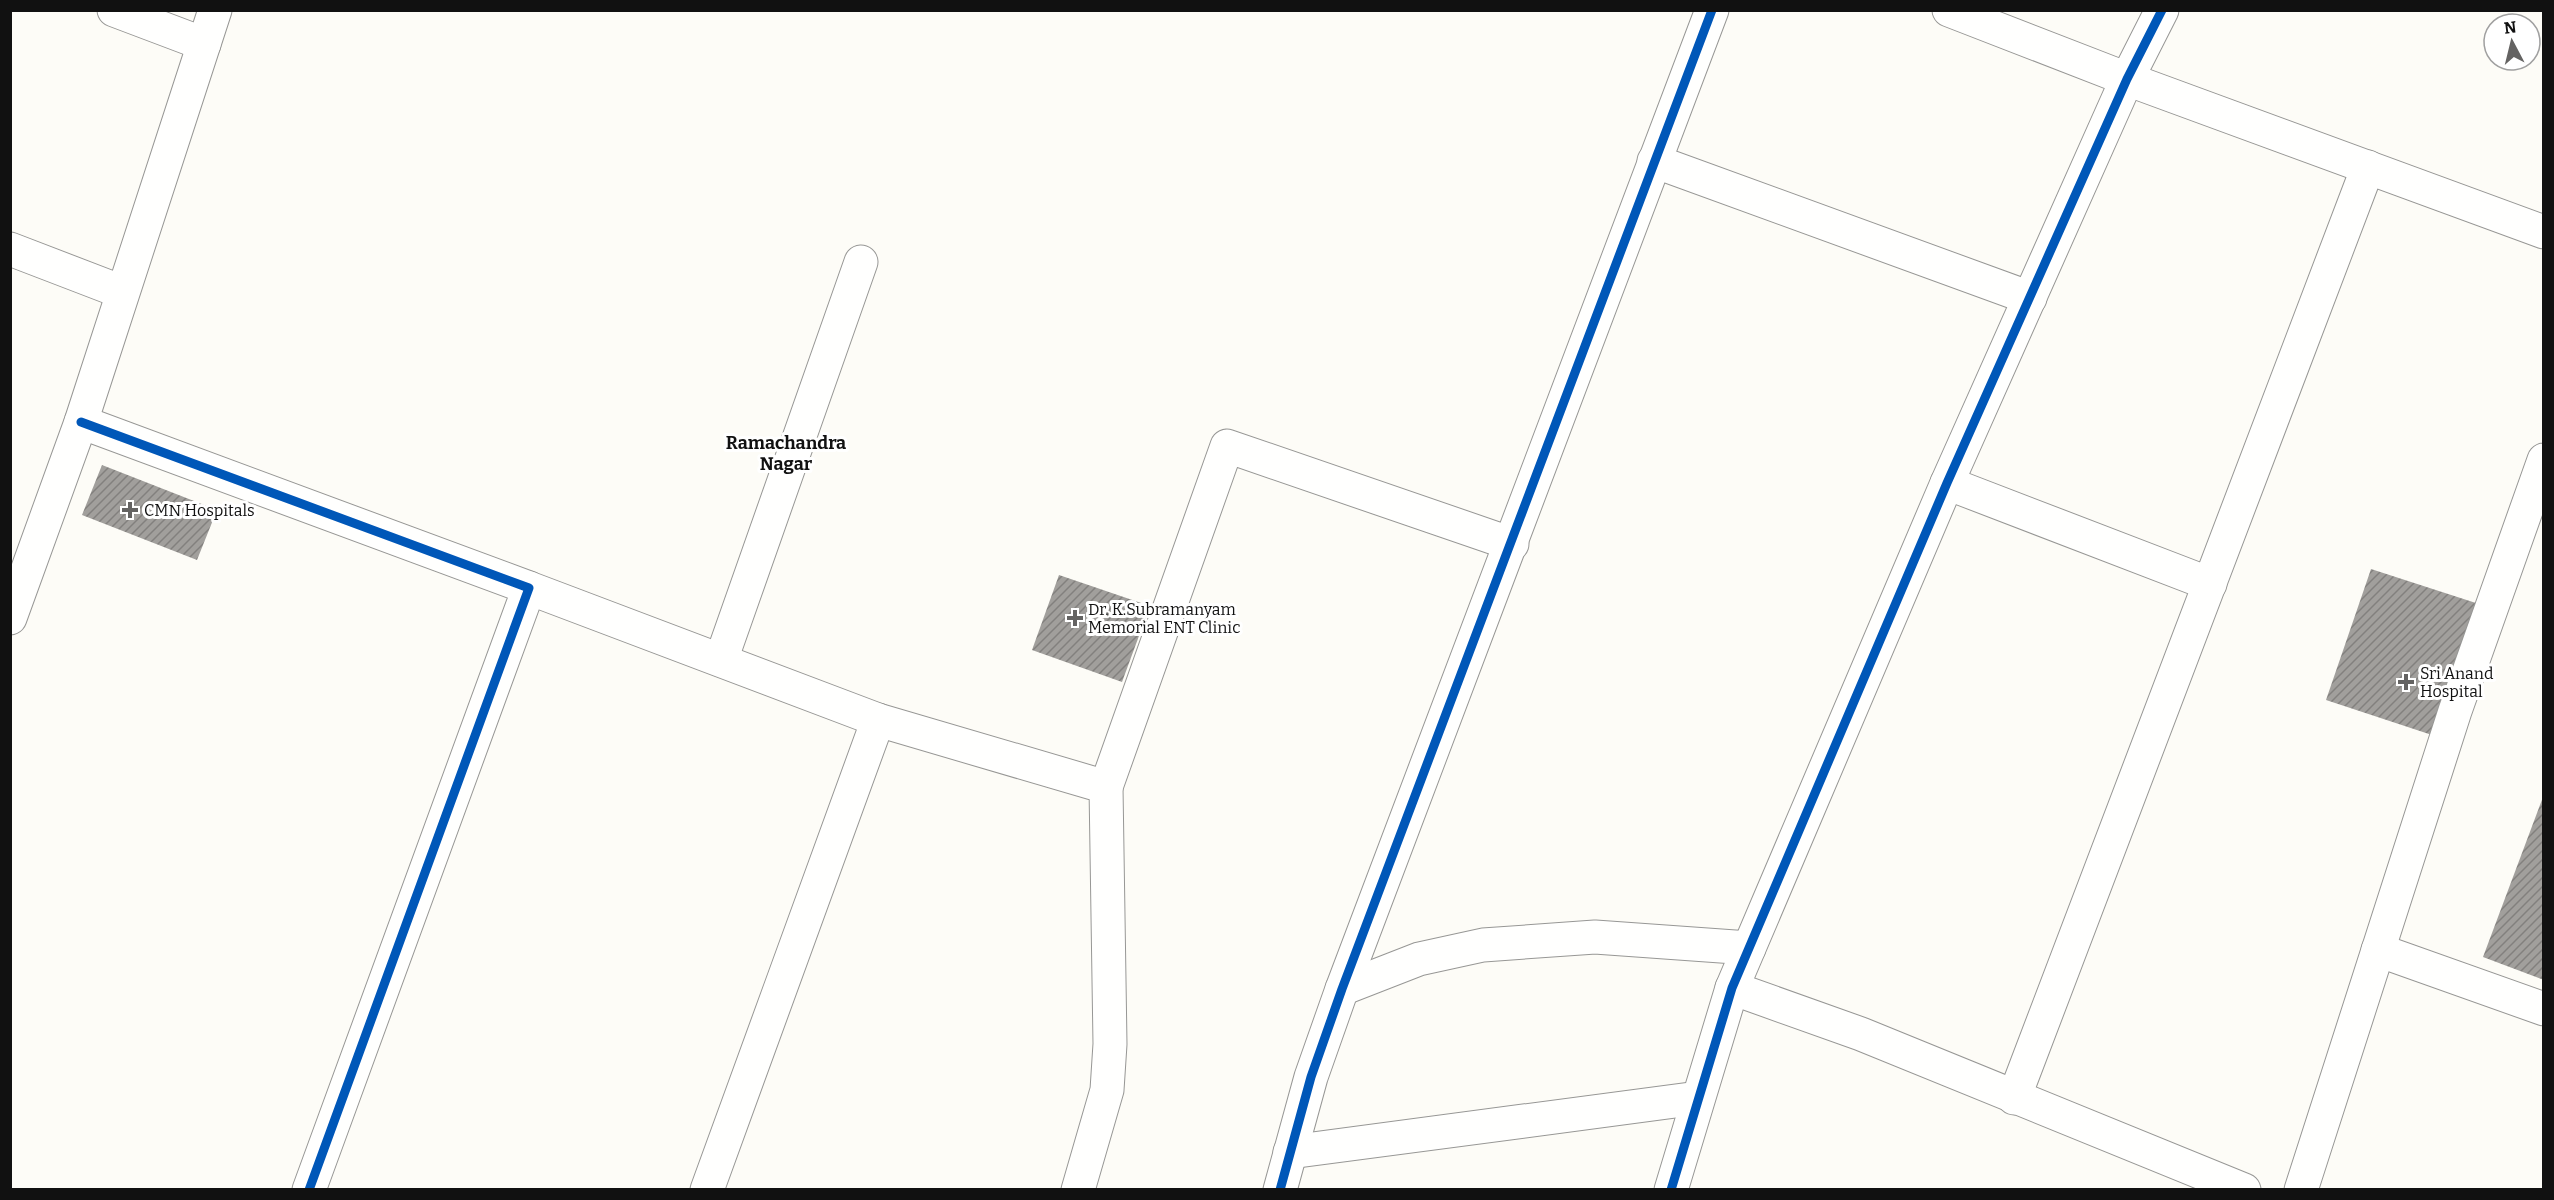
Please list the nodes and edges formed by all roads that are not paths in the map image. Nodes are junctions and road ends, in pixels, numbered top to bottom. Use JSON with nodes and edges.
{"nodes":[{"id":1,"x":114,"y":10,"type":"edge"},
{"id":2,"x":214,"y":10,"type":"edge"},
{"id":3,"x":1712,"y":10,"type":"edge"},
{"id":4,"x":1949,"y":10,"type":"edge"},
{"id":5,"x":2162,"y":10,"type":"edge"},
{"id":6,"x":204,"y":44,"type":"junction"},
{"id":7,"x":2127,"y":79,"type":"junction"},
{"id":8,"x":1654,"y":161,"type":"junction"},
{"id":9,"x":2368,"y":167,"type":"junction"},
{"id":10,"x":2544,"y":232,"type":"edge"},
{"id":11,"x":10,"y":249,"type":"edge"},
{"id":12,"x":861,"y":262,"type":"dead end"},
{"id":13,"x":122,"y":292,"type":"junction"},
{"id":14,"x":2030,"y":298,"type":"junction"},
{"id":15,"x":81,"y":422,"type":"junction"},
{"id":16,"x":2544,"y":460,"type":"edge"},
{"id":17,"x":1947,"y":483,"type":"junction"},
{"id":18,"x":1512,"y":544,"type":"junction"},
{"id":19,"x":2210,"y":584,"type":"junction"},
{"id":20,"x":529,"y":588,"type":"junction"},
{"id":21,"x":10,"y":618,"type":"edge"},
{"id":22,"x":721,"y":660,"type":"junction"},
{"id":23,"x":878,"y":720,"type":"junction"},
{"id":24,"x":1106,"y":788,"type":"junction"},
{"id":25,"x":1749,"y":948,"type":"junction"},
{"id":26,"x":2378,"y":950,"type":"junction"},
{"id":27,"x":1732,"y":988,"type":"junction"},
{"id":28,"x":1342,"y":989,"type":"junction"},
{"id":29,"x":2544,"y":1009,"type":"edge"},
{"id":30,"x":1698,"y":1098,"type":"junction"},
{"id":31,"x":2014,"y":1098,"type":"junction"},
{"id":32,"x":1290,"y":1152,"type":"junction"},
{"id":33,"x":309,"y":1190,"type":"edge"},
{"id":34,"x":707,"y":1190,"type":"edge"},
{"id":35,"x":1078,"y":1190,"type":"edge"},
{"id":36,"x":1280,"y":1190,"type":"edge"},
{"id":37,"x":1671,"y":1190,"type":"edge"},
{"id":38,"x":2244,"y":1190,"type":"edge"},
{"id":39,"x":2301,"y":1190,"type":"edge"}],
"edges":[{"from":1,"to":6,"type":"street"},
{"from":2,"to":6,"type":"street"},
{"from":3,"to":8,"type":"street"},
{"from":4,"to":7,"type":"street"},
{"from":5,"to":7,"type":"street"},
{"from":6,"to":13,"type":"street"},
{"from":7,"to":9,"type":"street"},
{"from":7,"to":14,"type":"street"},
{"from":8,"to":14,"type":"street"},
{"from":8,"to":18,"type":"street"},
{"from":9,"to":10,"type":"street"},
{"from":9,"to":19,"type":"street"},
{"from":11,"to":13,"type":"street"},
{"from":12,"to":22,"type":"street"},
{"from":13,"to":15,"type":"street"},
{"from":14,"to":17,"type":"street"},
{"from":15,"to":20,"type":"street"},
{"from":15,"to":21,"type":"street"},
{"from":16,"to":26,"type":"street"},
{"from":17,"to":19,"type":"street"},
{"from":17,"to":25,"type":"street"},
{"from":18,"to":24,"type":"street"},
{"from":18,"to":28,"type":"street"},
{"from":19,"to":31,"type":"street"},
{"from":20,"to":22,"type":"street"},
{"from":20,"to":33,"type":"street"},
{"from":22,"to":23,"type":"street"},
{"from":23,"to":24,"type":"street"},
{"from":23,"to":34,"type":"street"},
{"from":24,"to":35,"type":"street"},
{"from":25,"to":27,"type":"street"},
{"from":25,"to":28,"type":"street"},
{"from":26,"to":29,"type":"street"},
{"from":26,"to":39,"type":"street"},
{"from":27,"to":30,"type":"street"},
{"from":27,"to":31,"type":"street"},
{"from":28,"to":32,"type":"street"},
{"from":30,"to":32,"type":"street"},
{"from":30,"to":37,"type":"street"},
{"from":31,"to":38,"type":"street"},
{"from":32,"to":36,"type":"street"}]}
